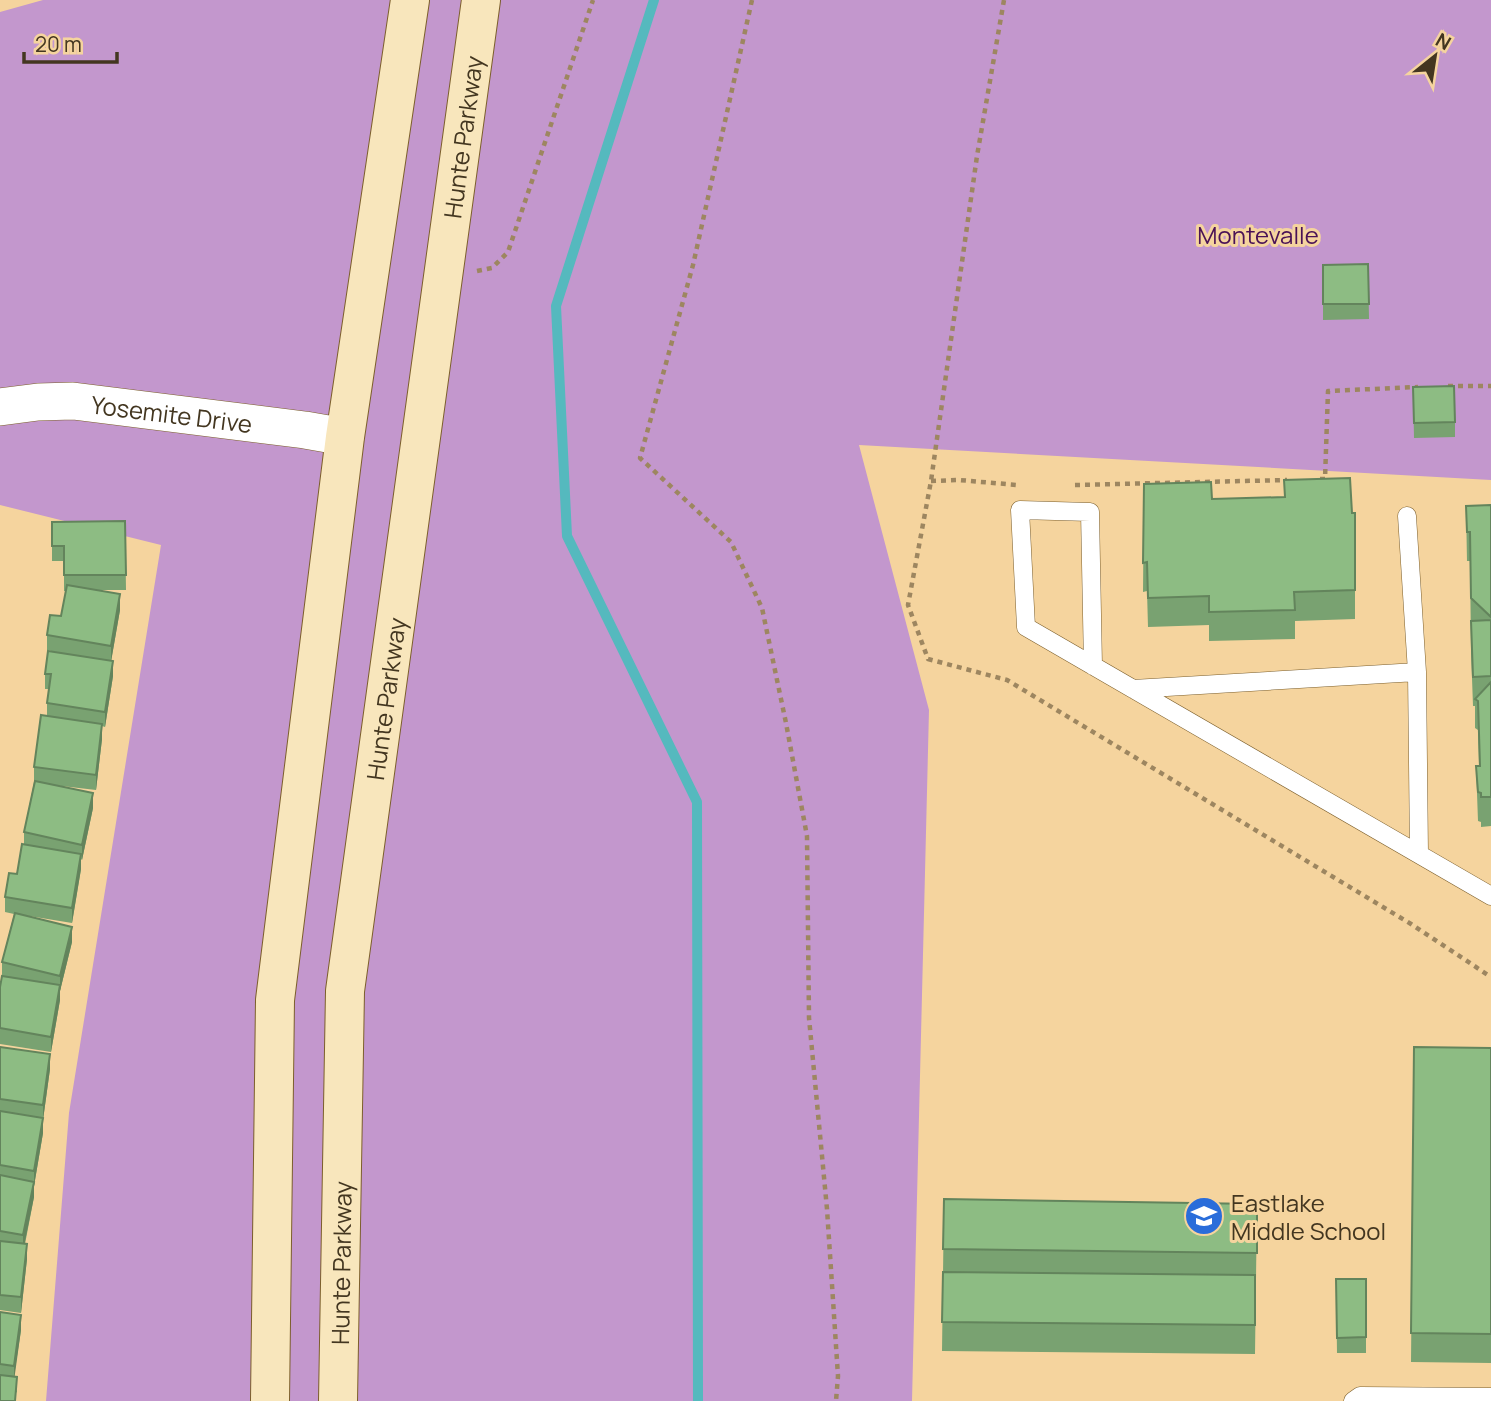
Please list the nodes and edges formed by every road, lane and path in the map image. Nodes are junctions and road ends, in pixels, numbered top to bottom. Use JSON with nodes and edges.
{"nodes":[{"id":1,"x":410,"y":0,"type":"edge"},
{"id":2,"x":481,"y":0,"type":"edge"},
{"id":3,"x":593,"y":0,"type":"edge"},
{"id":4,"x":752,"y":0,"type":"edge"},
{"id":5,"x":444,"y":277,"type":"junction"},
{"id":6,"x":1491,"y":386,"type":"edge"},
{"id":7,"x":1419,"y":387,"type":"edge"},
{"id":8,"x":1445,"y":387,"type":"edge"},
{"id":9,"x":0,"y":407,"type":"edge"},
{"id":10,"x":345,"y":438,"type":"junction"},
{"id":11,"x":1311,"y":479,"type":"edge"},
{"id":12,"x":1298,"y":480,"type":"edge"},
{"id":13,"x":931,"y":481,"type":"dead end"},
{"id":14,"x":1068,"y":485,"type":"dead end"},
{"id":15,"x":1027,"y":486,"type":"dead end"},
{"id":16,"x":1407,"y":516,"type":"dead end"},
{"id":17,"x":1093,"y":666,"type":"junction"},
{"id":18,"x":1417,"y":672,"type":"junction"},
{"id":19,"x":1133,"y":689,"type":"junction"},
{"id":20,"x":1419,"y":854,"type":"junction"},
{"id":21,"x":1491,"y":896,"type":"edge"},
{"id":22,"x":1491,"y":1397,"type":"edge"},
{"id":23,"x":270,"y":1401,"type":"edge"},
{"id":24,"x":338,"y":1401,"type":"edge"},
{"id":25,"x":836,"y":1401,"type":"edge"},
{"id":26,"x":1353,"y":1401,"type":"edge"}],
"edges":[{"from":1,"to":10,"type":"main road"},
{"from":2,"to":5,"type":"main road","name":"Hunte Parkway"},
{"from":3,"to":5,"type":"path"},
{"from":4,"to":25,"type":"path"},
{"from":5,"to":24,"type":"main road","name":"Hunte Parkway"},
{"from":6,"to":8,"type":"path"},
{"from":7,"to":11,"type":"path"},
{"from":9,"to":10,"type":"street","name":"Yosemite Drive"},
{"from":10,"to":23,"type":"main road"},
{"from":12,"to":14,"type":"path"},
{"from":13,"to":15,"type":"path"},
{"from":16,"to":18,"type":"lane"},
{"from":17,"to":17,"type":"lane"},
{"from":17,"to":19,"type":"lane"},
{"from":18,"to":19,"type":"lane"},
{"from":18,"to":20,"type":"lane"},
{"from":19,"to":20,"type":"lane"},
{"from":20,"to":21,"type":"lane"},
{"from":22,"to":26,"type":"lane"}]}
